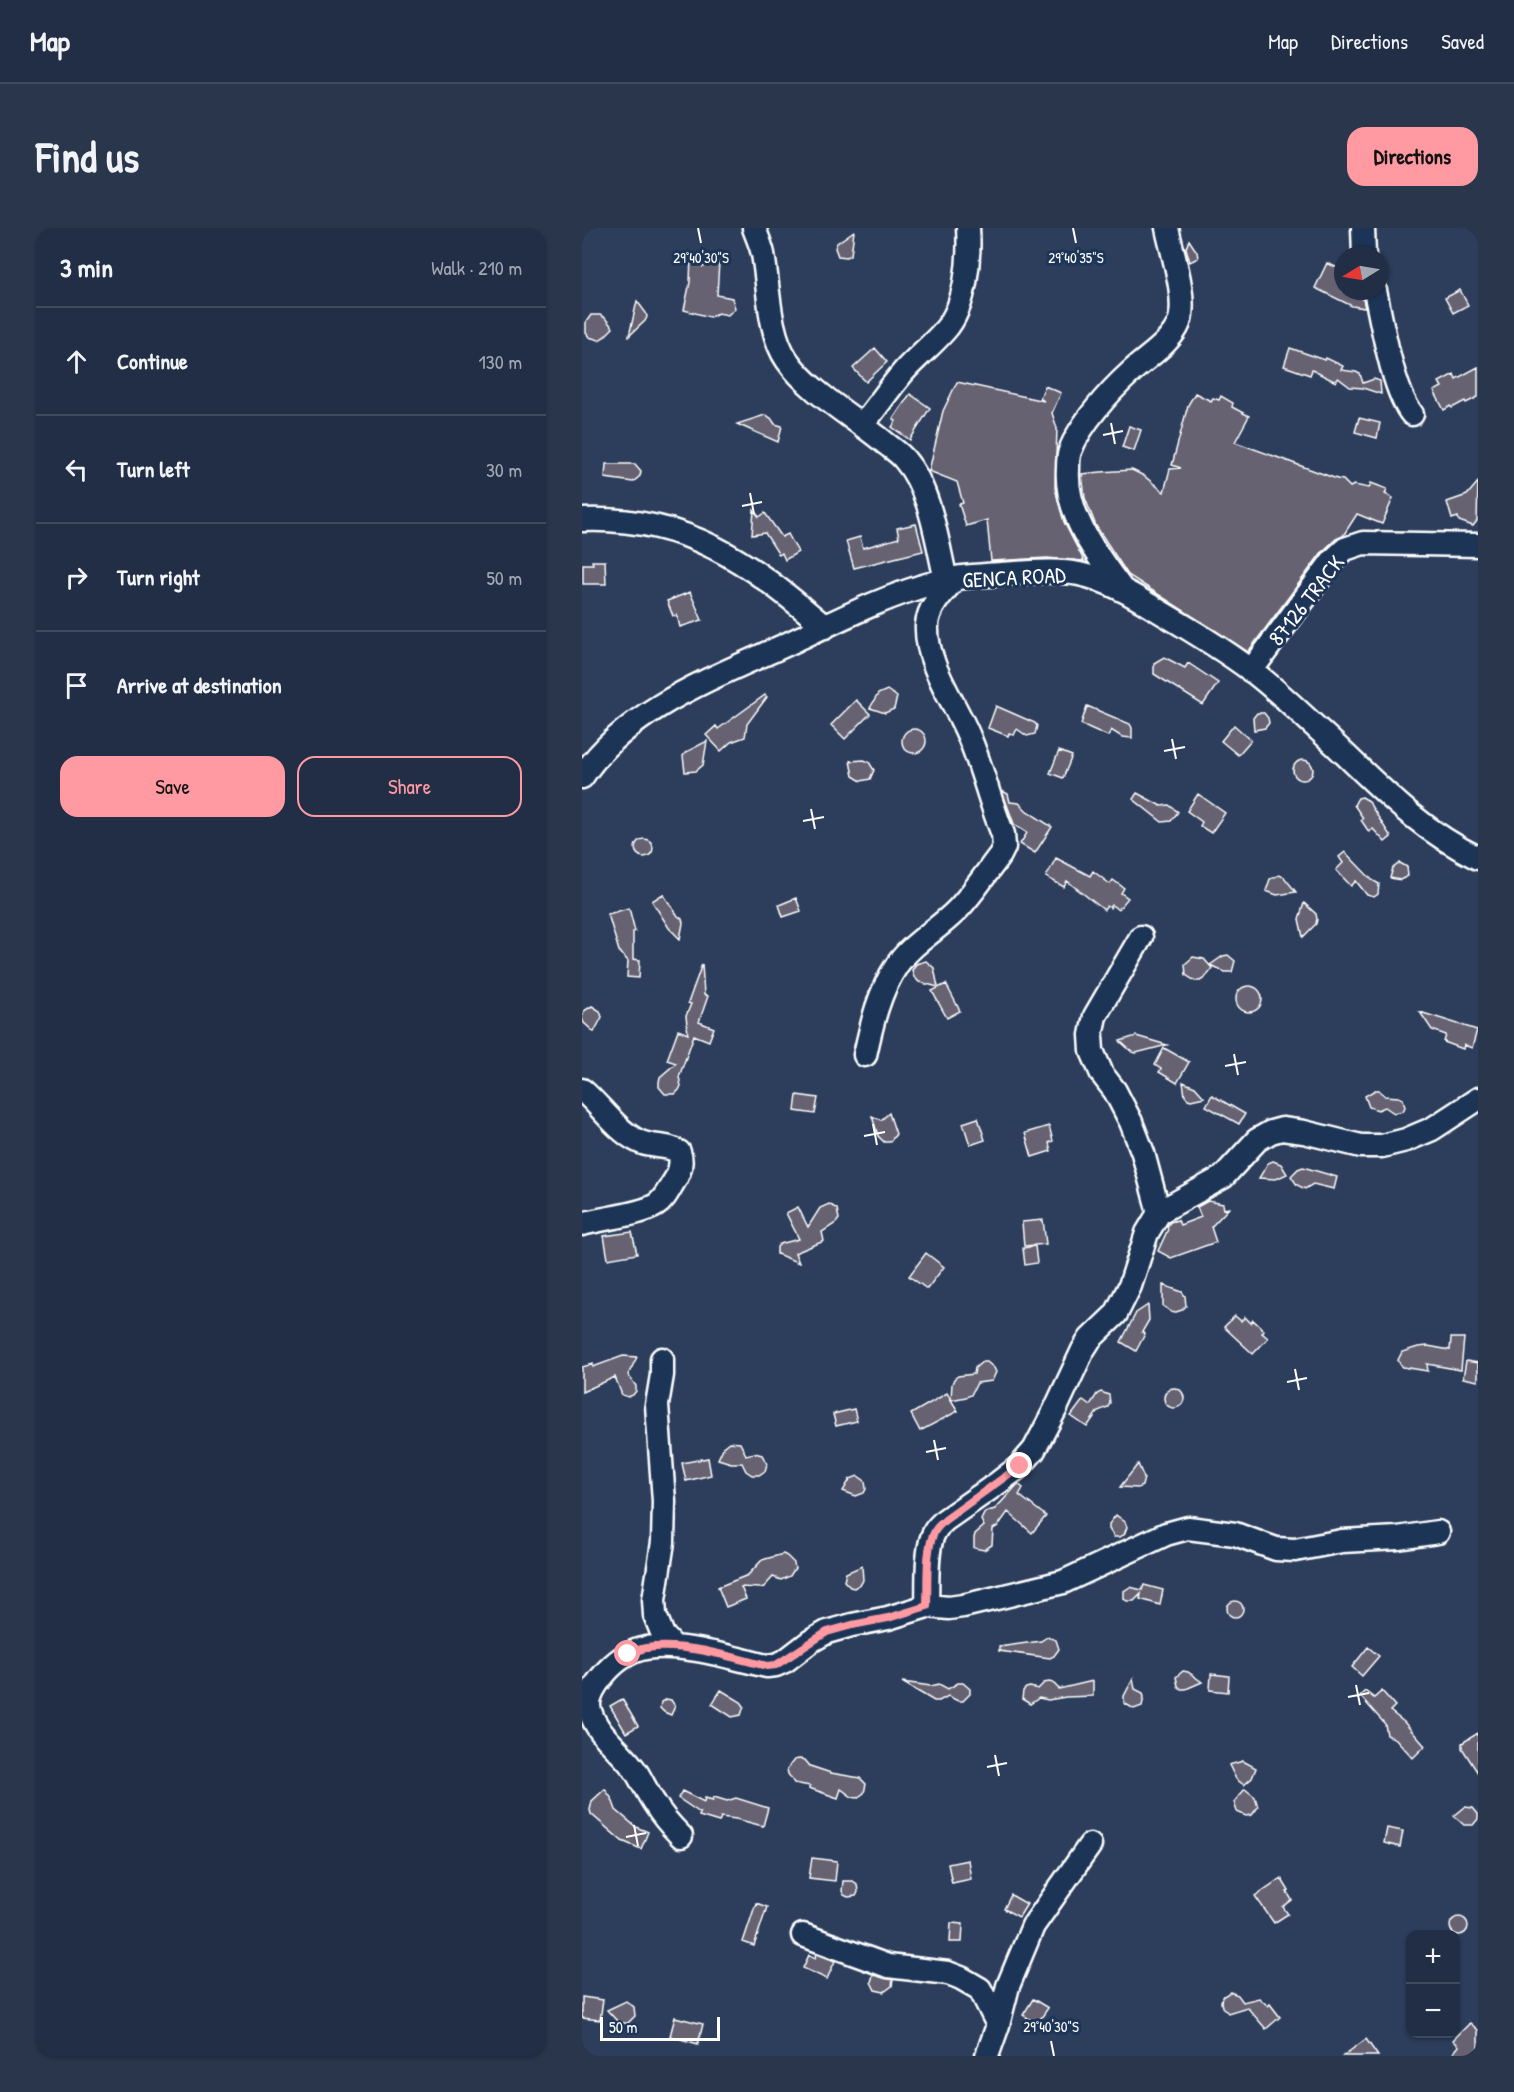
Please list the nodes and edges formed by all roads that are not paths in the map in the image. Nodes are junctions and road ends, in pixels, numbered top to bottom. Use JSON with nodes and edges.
{"nodes":[{"id":1,"x":754,"y":228,"type":"edge"},
{"id":2,"x":968,"y":228,"type":"edge"},
{"id":3,"x":1167,"y":228,"type":"edge"},
{"id":4,"x":1363,"y":228,"type":"edge"},
{"id":5,"x":1364,"y":246,"type":"edge"},
{"id":6,"x":1377,"y":300,"type":"edge"},
{"id":7,"x":1412,"y":414,"type":"dead end"},
{"id":8,"x":862,"y":425,"type":"junction"},
{"id":9,"x":582,"y":520,"type":"edge"},
{"id":10,"x":1478,"y":545,"type":"edge"},
{"id":11,"x":951,"y":580,"type":"junction"},
{"id":12,"x":1120,"y":588,"type":"junction"},
{"id":13,"x":825,"y":627,"type":"junction"},
{"id":14,"x":1251,"y":671,"type":"junction"},
{"id":15,"x":582,"y":777,"type":"edge"},
{"id":16,"x":1478,"y":858,"type":"edge"},
{"id":17,"x":1141,"y":937,"type":"dead end"},
{"id":18,"x":865,"y":1055,"type":"dead end"},
{"id":19,"x":582,"y":1090,"type":"edge"},
{"id":20,"x":1478,"y":1099,"type":"edge"},
{"id":21,"x":1159,"y":1213,"type":"junction"},
{"id":22,"x":582,"y":1224,"type":"edge"},
{"id":23,"x":662,"y":1359,"type":"dead end"},
{"id":24,"x":1438,"y":1532,"type":"dead end"},
{"id":25,"x":927,"y":1606,"type":"junction"},
{"id":26,"x":674,"y":1647,"type":"junction"},
{"id":27,"x":681,"y":1836,"type":"dead end"},
{"id":28,"x":1090,"y":1845,"type":"dead end"},
{"id":29,"x":803,"y":1935,"type":"dead end"},
{"id":30,"x":998,"y":2025,"type":"junction"},
{"id":31,"x":987,"y":2056,"type":"edge"}],
"edges":[{"from":1,"to":8,"type":"street"},
{"from":2,"to":8,"type":"street"},
{"from":3,"to":12,"type":"street"},
{"from":4,"to":5,"type":"street"},
{"from":6,"to":7,"type":"street"},
{"from":8,"to":11,"type":"street"},
{"from":9,"to":13,"type":"street"},
{"from":10,"to":14,"type":"street","name":"87126 TRACK"},
{"from":11,"to":12,"type":"street","name":"GENCA ROAD"},
{"from":11,"to":13,"type":"street","name":"GENCA ROAD"},
{"from":11,"to":18,"type":"street"},
{"from":12,"to":14,"type":"street","name":"GENCA ROAD"},
{"from":13,"to":15,"type":"street","name":"GENCA ROAD"},
{"from":14,"to":16,"type":"street","name":"GENCA ROAD"},
{"from":17,"to":21,"type":"street"},
{"from":19,"to":22,"type":"street"},
{"from":20,"to":21,"type":"street"},
{"from":21,"to":25,"type":"street"},
{"from":23,"to":26,"type":"street"},
{"from":24,"to":25,"type":"street"},
{"from":25,"to":26,"type":"street"},
{"from":26,"to":27,"type":"street"},
{"from":28,"to":30,"type":"street"},
{"from":29,"to":30,"type":"street"},
{"from":30,"to":31,"type":"street"}]}
